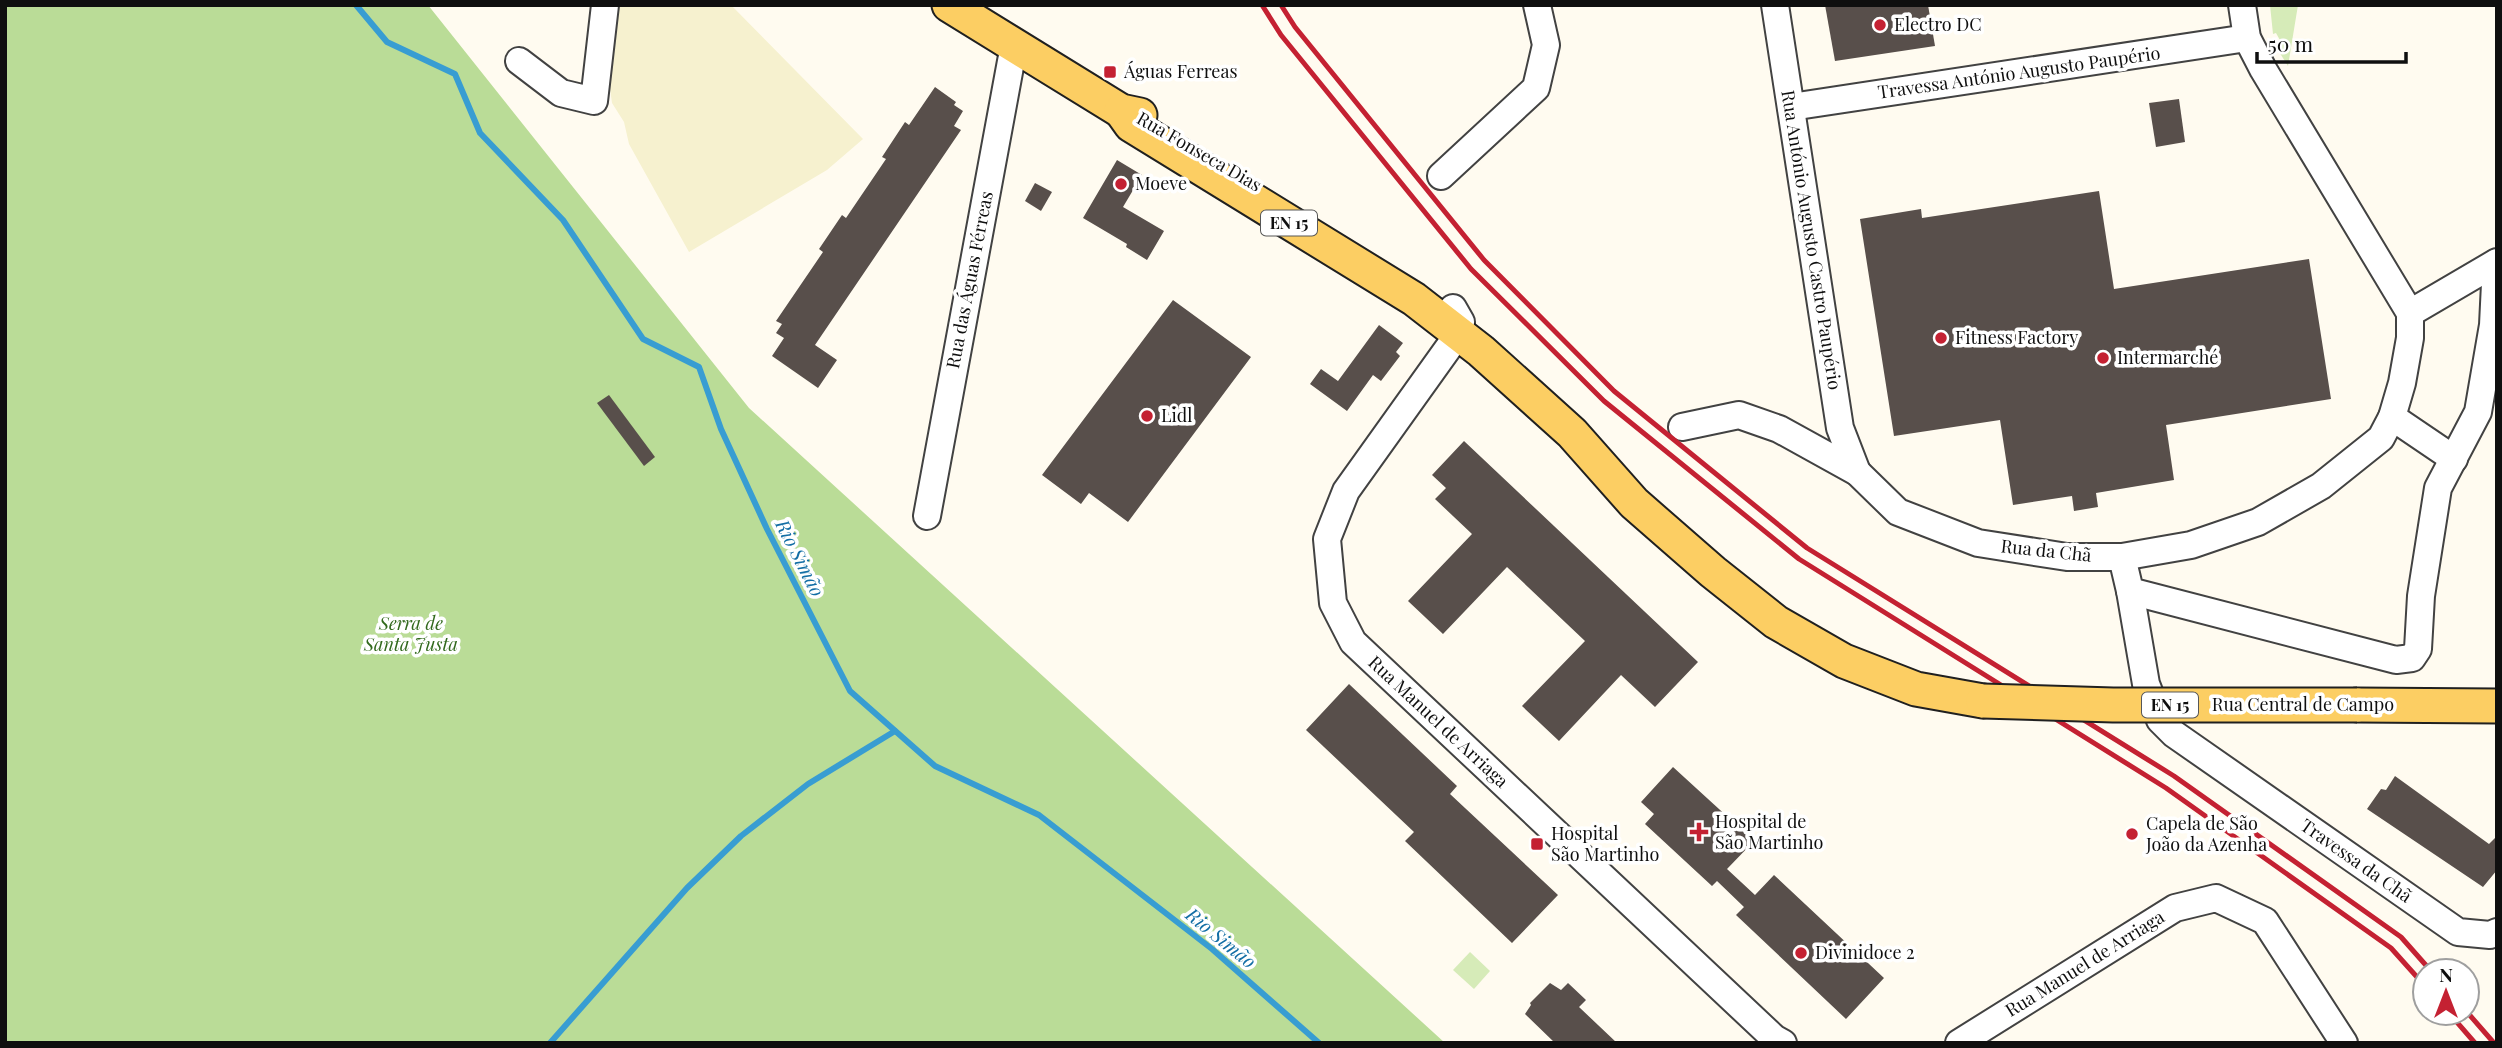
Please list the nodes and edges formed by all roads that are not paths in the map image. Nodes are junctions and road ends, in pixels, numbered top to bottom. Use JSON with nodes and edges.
{"nodes":[{"id":1,"x":606,"y":5,"type":"edge"},
{"id":2,"x":949,"y":5,"type":"edge"},
{"id":3,"x":1537,"y":5,"type":"edge"},
{"id":4,"x":1775,"y":5,"type":"edge"},
{"id":5,"x":2242,"y":5,"type":"edge"},
{"id":6,"x":2247,"y":38,"type":"junction"},
{"id":7,"x":1014,"y":45,"type":"junction"},
{"id":8,"x":519,"y":61,"type":"dead end"},
{"id":9,"x":1791,"y":107,"type":"junction"},
{"id":10,"x":1441,"y":176,"type":"dead end"},
{"id":11,"x":2496,"y":262,"type":"edge"},
{"id":12,"x":2410,"y":313,"type":"junction"},
{"id":13,"x":1456,"y":321,"type":"junction"},
{"id":14,"x":2392,"y":417,"type":"junction"},
{"id":15,"x":1682,"y":427,"type":"dead end"},
{"id":16,"x":2454,"y":459,"type":"junction"},
{"id":17,"x":1857,"y":472,"type":"junction"},
{"id":18,"x":927,"y":516,"type":"dead end"},
{"id":19,"x":1686,"y":547,"type":"junction"},
{"id":20,"x":2122,"y":557,"type":"junction"},
{"id":21,"x":2130,"y":591,"type":"junction"},
{"id":22,"x":1983,"y":701,"type":"joint"},
{"id":23,"x":2497,"y":706,"type":"edge"},
{"id":24,"x":2497,"y":932,"type":"edge"},
{"id":25,"x":1783,"y":1043,"type":"edge"},
{"id":26,"x":1959,"y":1043,"type":"edge"},
{"id":27,"x":2344,"y":1043,"type":"edge"}],
"edges":[{"from":1,"to":8,"type":"street"},
{"from":2,"to":7,"type":"main road","name":"Rua Fonseca Dias","number":"EN 15"},
{"from":3,"to":10,"type":"street"},
{"from":4,"to":9,"type":"street","name":"Rua António Augusto Castro Paupério"},
{"from":5,"to":6,"type":"street"},
{"from":6,"to":9,"type":"street","name":"Travessa António Augusto Paupério"},
{"from":6,"to":12,"type":"street"},
{"from":7,"to":13,"type":"main road","name":"Rua Fonseca Dias","number":"EN 15"},
{"from":7,"to":18,"type":"street","name":"Rua das Águas Férreas"},
{"from":9,"to":17,"type":"street","name":"Rua António Augusto Castro Paupério"},
{"from":11,"to":12,"type":"street"},
{"from":11,"to":16,"type":"street"},
{"from":12,"to":14,"type":"street","name":"Rua da Chã"},
{"from":13,"to":19,"type":"main road","name":"Rua Fonseca Dias","number":"EN 15"},
{"from":13,"to":19,"type":"main road","name":"Rua Fonseca Dias","number":"EN 15"},
{"from":13,"to":25,"type":"street","name":"Rua Manuel de Arriaga"},
{"from":14,"to":16,"type":"street"},
{"from":14,"to":20,"type":"street","name":"Rua da Chã"},
{"from":15,"to":17,"type":"street","name":"Rua da Chã"},
{"from":16,"to":21,"type":"street"},
{"from":17,"to":20,"type":"street","name":"Rua da Chã"},
{"from":19,"to":22,"type":"main road","name":"Rua Fonseca Dias","number":"EN 15"},
{"from":20,"to":21,"type":"street"},
{"from":21,"to":24,"type":"street","name":"Travessa da Chã"},
{"from":22,"to":23,"type":"main road","name":"Rua Central de Campo","number":"EN 15","bridge":true},
{"from":26,"to":27,"type":"street","name":"Rua Manuel de Arriaga"}]}
